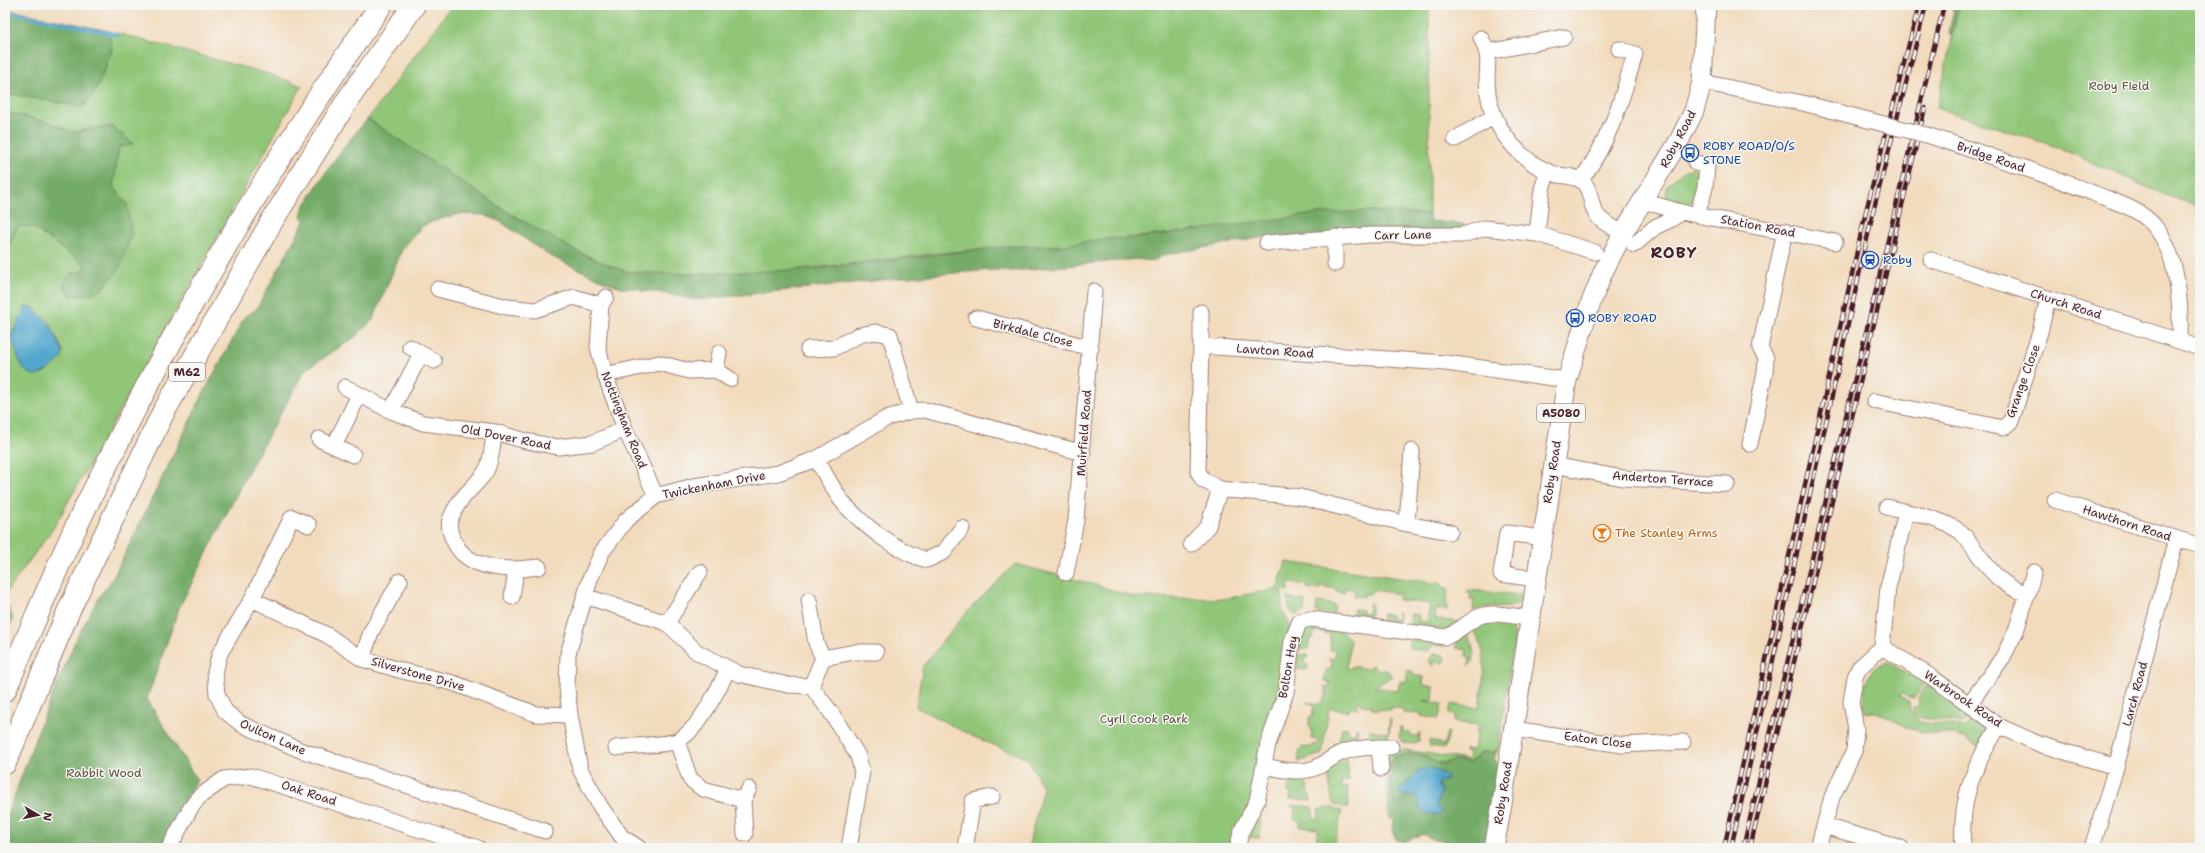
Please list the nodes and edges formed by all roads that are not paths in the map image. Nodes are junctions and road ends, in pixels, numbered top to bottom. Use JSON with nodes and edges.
{"nodes":[{"id":1,"x":381,"y":5,"type":"edge"},
{"id":2,"x":414,"y":5,"type":"edge"},
{"id":3,"x":1706,"y":5,"type":"edge"},
{"id":4,"x":1481,"y":38,"type":"dead end"},
{"id":5,"x":1564,"y":38,"type":"dead end"},
{"id":6,"x":1618,"y":49,"type":"dead end"},
{"id":7,"x":1488,"y":52,"type":"junction"},
{"id":8,"x":1702,"y":82,"type":"junction"},
{"id":9,"x":1493,"y":117,"type":"junction"},
{"id":10,"x":1455,"y":139,"type":"dead end"},
{"id":11,"x":1696,"y":163,"type":"dead end"},
{"id":12,"x":1548,"y":171,"type":"junction"},
{"id":13,"x":1581,"y":180,"type":"junction"},
{"id":14,"x":1643,"y":201,"type":"junction"},
{"id":15,"x":1681,"y":212,"type":"junction"},
{"id":16,"x":1698,"y":215,"type":"junction"},
{"id":17,"x":1785,"y":231,"type":"junction"},
{"id":18,"x":1537,"y":234,"type":"junction"},
{"id":19,"x":1335,"y":237,"type":"junction"},
{"id":20,"x":1629,"y":239,"type":"junction"},
{"id":21,"x":1835,"y":242,"type":"dead end"},
{"id":22,"x":1267,"y":243,"type":"dead end"},
{"id":23,"x":1596,"y":252,"type":"dead end"},
{"id":24,"x":1931,"y":260,"type":"dead end"},
{"id":25,"x":1335,"y":264,"type":"dead end"},
{"id":26,"x":438,"y":290,"type":"dead end"},
{"id":27,"x":1094,"y":291,"type":"dead end"},
{"id":28,"x":2048,"y":298,"type":"junction"},
{"id":29,"x":1200,"y":312,"type":"dead end"},
{"id":30,"x":976,"y":318,"type":"dead end"},
{"id":31,"x":2180,"y":342,"type":"junction"},
{"id":32,"x":1201,"y":346,"type":"junction"},
{"id":33,"x":1091,"y":348,"type":"junction"},
{"id":34,"x":2200,"y":348,"type":"edge"},
{"id":35,"x":808,"y":349,"type":"dead end"},
{"id":36,"x":719,"y":353,"type":"dead end"},
{"id":37,"x":434,"y":361,"type":"dead end"},
{"id":38,"x":716,"y":370,"type":"junction"},
{"id":39,"x":605,"y":375,"type":"junction"},
{"id":40,"x":730,"y":379,"type":"dead end"},
{"id":41,"x":1567,"y":380,"type":"junction"},
{"id":42,"x":345,"y":387,"type":"dead end"},
{"id":43,"x":359,"y":395,"type":"junction"},
{"id":44,"x":1874,"y":401,"type":"dead end"},
{"id":45,"x":391,"y":411,"type":"junction"},
{"id":46,"x":911,"y":411,"type":"junction"},
{"id":47,"x":625,"y":429,"type":"junction"},
{"id":48,"x":495,"y":432,"type":"junction"},
{"id":49,"x":319,"y":439,"type":"dead end"},
{"id":50,"x":1750,"y":444,"type":"dead end"},
{"id":51,"x":334,"y":446,"type":"junction"},
{"id":52,"x":1412,"y":451,"type":"dead end"},
{"id":53,"x":1083,"y":453,"type":"junction"},
{"id":54,"x":353,"y":455,"type":"dead end"},
{"id":55,"x":816,"y":459,"type":"junction"},
{"id":56,"x":1553,"y":465,"type":"junction"},
{"id":57,"x":1727,"y":484,"type":"dead end"},
{"id":58,"x":1220,"y":489,"type":"junction"},
{"id":59,"x":656,"y":496,"type":"junction"},
{"id":60,"x":2055,"y":500,"type":"dead end"},
{"id":61,"x":1887,"y":507,"type":"dead end"},
{"id":62,"x":1906,"y":512,"type":"junction"},
{"id":63,"x":1407,"y":524,"type":"junction"},
{"id":64,"x":309,"y":525,"type":"dead end"},
{"id":65,"x":962,"y":528,"type":"dead end"},
{"id":66,"x":1450,"y":532,"type":"dead end"},
{"id":67,"x":1542,"y":538,"type":"junction"},
{"id":68,"x":2176,"y":539,"type":"junction"},
{"id":69,"x":1191,"y":544,"type":"dead end"},
{"id":70,"x":2200,"y":546,"type":"edge"},
{"id":71,"x":539,"y":567,"type":"dead end"},
{"id":72,"x":516,"y":570,"type":"junction"},
{"id":73,"x":700,"y":572,"type":"dead end"},
{"id":74,"x":2034,"y":572,"type":"dead end"},
{"id":75,"x":1066,"y":573,"type":"dead end"},
{"id":76,"x":1535,"y":579,"type":"junction"},
{"id":77,"x":400,"y":581,"type":"dead end"},
{"id":78,"x":2028,"y":594,"type":"junction"},
{"id":79,"x":585,"y":596,"type":"junction"},
{"id":80,"x":512,"y":597,"type":"dead end"},
{"id":81,"x":252,"y":599,"type":"junction"},
{"id":82,"x":809,"y":600,"type":"dead end"},
{"id":83,"x":1530,"y":618,"type":"junction"},
{"id":84,"x":667,"y":623,"type":"junction"},
{"id":85,"x":1882,"y":647,"type":"junction"},
{"id":86,"x":876,"y":652,"type":"dead end"},
{"id":87,"x":362,"y":658,"type":"junction"},
{"id":88,"x":823,"y":658,"type":"junction"},
{"id":89,"x":728,"y":669,"type":"junction"},
{"id":90,"x":811,"y":686,"type":"junction"},
{"id":91,"x":5,"y":690,"type":"edge"},
{"id":92,"x":1970,"y":703,"type":"junction"},
{"id":93,"x":570,"y":715,"type":"junction"},
{"id":94,"x":1999,"y":726,"type":"junction"},
{"id":95,"x":1513,"y":729,"type":"junction"},
{"id":96,"x":678,"y":741,"type":"junction"},
{"id":97,"x":1684,"y":742,"type":"dead end"},
{"id":98,"x":616,"y":748,"type":"dead end"},
{"id":99,"x":5,"y":763,"type":"edge"},
{"id":100,"x":1264,"y":766,"type":"junction"},
{"id":101,"x":2116,"y":767,"type":"junction"},
{"id":102,"x":1381,"y":770,"type":"dead end"},
{"id":103,"x":992,"y":797,"type":"dead end"},
{"id":104,"x":1824,"y":826,"type":"junction"},
{"id":105,"x":545,"y":831,"type":"dead end"},
{"id":106,"x":745,"y":834,"type":"dead end"},
{"id":107,"x":169,"y":848,"type":"edge"},
{"id":108,"x":478,"y":848,"type":"edge"},
{"id":109,"x":639,"y":848,"type":"edge"},
{"id":110,"x":849,"y":848,"type":"edge"},
{"id":111,"x":965,"y":848,"type":"edge"},
{"id":112,"x":1237,"y":848,"type":"edge"},
{"id":113,"x":1494,"y":848,"type":"edge"},
{"id":114,"x":1818,"y":848,"type":"edge"},
{"id":115,"x":1901,"y":848,"type":"edge"},
{"id":116,"x":1963,"y":848,"type":"edge"},
{"id":117,"x":2092,"y":848,"type":"edge"}],
"edges":[{"from":1,"to":91,"type":"highway","number":"M62"},
{"from":2,"to":99,"type":"highway","number":"M62"},
{"from":3,"to":8,"type":"main road","name":"Roby Road","number":"A5080"},
{"from":4,"to":7,"type":"street"},
{"from":5,"to":7,"type":"street"},
{"from":6,"to":13,"type":"street"},
{"from":7,"to":9,"type":"street"},
{"from":8,"to":14,"type":"main road","name":"Roby Road","number":"A5080"},
{"from":8,"to":31,"type":"street","name":"Bridge Road","bridge":true},
{"from":9,"to":10,"type":"street"},
{"from":9,"to":12,"type":"street"},
{"from":11,"to":16,"type":"street"},
{"from":12,"to":13,"type":"street"},
{"from":12,"to":18,"type":"street"},
{"from":13,"to":20,"type":"street"},
{"from":14,"to":15,"type":"street","name":"Station Road"},
{"from":14,"to":20,"type":"main road","name":"Roby Road","number":"A5080"},
{"from":15,"to":16,"type":"street","name":"Station Road"},
{"from":15,"to":20,"type":"street"},
{"from":16,"to":17,"type":"street","name":"Station Road"},
{"from":17,"to":21,"type":"street","name":"Station Road"},
{"from":17,"to":50,"type":"street"},
{"from":18,"to":19,"type":"street","name":"Carr Lane"},
{"from":18,"to":23,"type":"street","name":"Carr Lane"},
{"from":19,"to":22,"type":"street","name":"Carr Lane"},
{"from":19,"to":25,"type":"street"},
{"from":20,"to":41,"type":"main road","name":"Roby Road","number":"A5080"},
{"from":24,"to":28,"type":"street","name":"Church Road"},
{"from":26,"to":39,"type":"street","name":"Nottingham Road"},
{"from":27,"to":33,"type":"street","name":"Muirfield Road"},
{"from":28,"to":31,"type":"street","name":"Church Road"},
{"from":28,"to":44,"type":"street","name":"Grange Close"},
{"from":29,"to":32,"type":"street"},
{"from":30,"to":33,"type":"street","name":"Birkdale Close"},
{"from":31,"to":34,"type":"street","name":"Church Road"},
{"from":32,"to":41,"type":"street","name":"Lawton Road"},
{"from":32,"to":58,"type":"street"},
{"from":33,"to":53,"type":"street","name":"Muirfield Road"},
{"from":35,"to":46,"type":"street"},
{"from":36,"to":38,"type":"street"},
{"from":37,"to":45,"type":"street"},
{"from":38,"to":39,"type":"street"},
{"from":38,"to":40,"type":"street"},
{"from":39,"to":47,"type":"street","name":"Nottingham Road"},
{"from":41,"to":56,"type":"main road","name":"Roby Road","number":"A5080"},
{"from":42,"to":43,"type":"street","name":"Old Dover Road"},
{"from":43,"to":45,"type":"street","name":"Old Dover Road"},
{"from":43,"to":51,"type":"street"},
{"from":45,"to":48,"type":"street","name":"Old Dover Road"},
{"from":46,"to":53,"type":"street","name":"Twickenham Drive"},
{"from":46,"to":55,"type":"street","name":"Twickenham Drive"},
{"from":47,"to":48,"type":"street","name":"Old Dover Road"},
{"from":47,"to":59,"type":"street","name":"Nottingham Road"},
{"from":48,"to":72,"type":"street"},
{"from":49,"to":51,"type":"street"},
{"from":51,"to":54,"type":"street"},
{"from":52,"to":63,"type":"street"},
{"from":53,"to":75,"type":"street","name":"Muirfield Road"},
{"from":55,"to":59,"type":"street","name":"Twickenham Drive"},
{"from":55,"to":65,"type":"street"},
{"from":56,"to":57,"type":"street","name":"Anderton Terrace"},
{"from":56,"to":67,"type":"main road","name":"Roby Road","number":"A5080"},
{"from":58,"to":63,"type":"street"},
{"from":58,"to":69,"type":"street"},
{"from":59,"to":79,"type":"street","name":"Twickenham Drive"},
{"from":60,"to":68,"type":"street","name":"Hawthorn Road"},
{"from":61,"to":62,"type":"street"},
{"from":62,"to":78,"type":"street"},
{"from":62,"to":85,"type":"street"},
{"from":63,"to":66,"type":"street"},
{"from":64,"to":81,"type":"street","name":"Oulton Lane"},
{"from":67,"to":76,"type":"main road","name":"Roby Road","number":"A5080"},
{"from":67,"to":76,"type":"street"},
{"from":68,"to":70,"type":"street","name":"Hawthorn Road"},
{"from":68,"to":101,"type":"street","name":"Larch Road"},
{"from":71,"to":72,"type":"street"},
{"from":72,"to":80,"type":"street"},
{"from":73,"to":84,"type":"street"},
{"from":74,"to":78,"type":"street"},
{"from":76,"to":83,"type":"main road","name":"Roby Road","number":"A5080"},
{"from":77,"to":87,"type":"street"},
{"from":78,"to":92,"type":"street"},
{"from":79,"to":84,"type":"street"},
{"from":79,"to":93,"type":"street","name":"Twickenham Drive"},
{"from":81,"to":87,"type":"street","name":"Silverstone Drive"},
{"from":81,"to":105,"type":"street","name":"Oulton Lane"},
{"from":82,"to":88,"type":"street"},
{"from":83,"to":95,"type":"main road","name":"Roby Road","number":"A5080"},
{"from":83,"to":100,"type":"street","name":"Bolton Hey"},
{"from":84,"to":89,"type":"street"},
{"from":85,"to":92,"type":"street","name":"Warbrook Road"},
{"from":85,"to":104,"type":"street"},
{"from":86,"to":88,"type":"street"},
{"from":87,"to":93,"type":"street","name":"Silverstone Drive"},
{"from":88,"to":90,"type":"street"},
{"from":89,"to":90,"type":"street"},
{"from":89,"to":96,"type":"street"},
{"from":90,"to":110,"type":"street"},
{"from":92,"to":94,"type":"street","name":"Warbrook Road"},
{"from":93,"to":109,"type":"street","name":"Twickenham Drive"},
{"from":94,"to":101,"type":"street","name":"Warbrook Road"},
{"from":94,"to":116,"type":"street"},
{"from":95,"to":97,"type":"street","name":"Eaton Close"},
{"from":95,"to":113,"type":"main road","name":"Roby Road","number":"A5080"},
{"from":96,"to":98,"type":"street"},
{"from":96,"to":106,"type":"street"},
{"from":100,"to":102,"type":"street"},
{"from":100,"to":112,"type":"street","name":"Bolton Hey"},
{"from":101,"to":117,"type":"street","name":"Larch Road"},
{"from":103,"to":111,"type":"street"},
{"from":104,"to":114,"type":"street"},
{"from":104,"to":115,"type":"street"},
{"from":107,"to":108,"type":"street","name":"Oak Road"}]}
